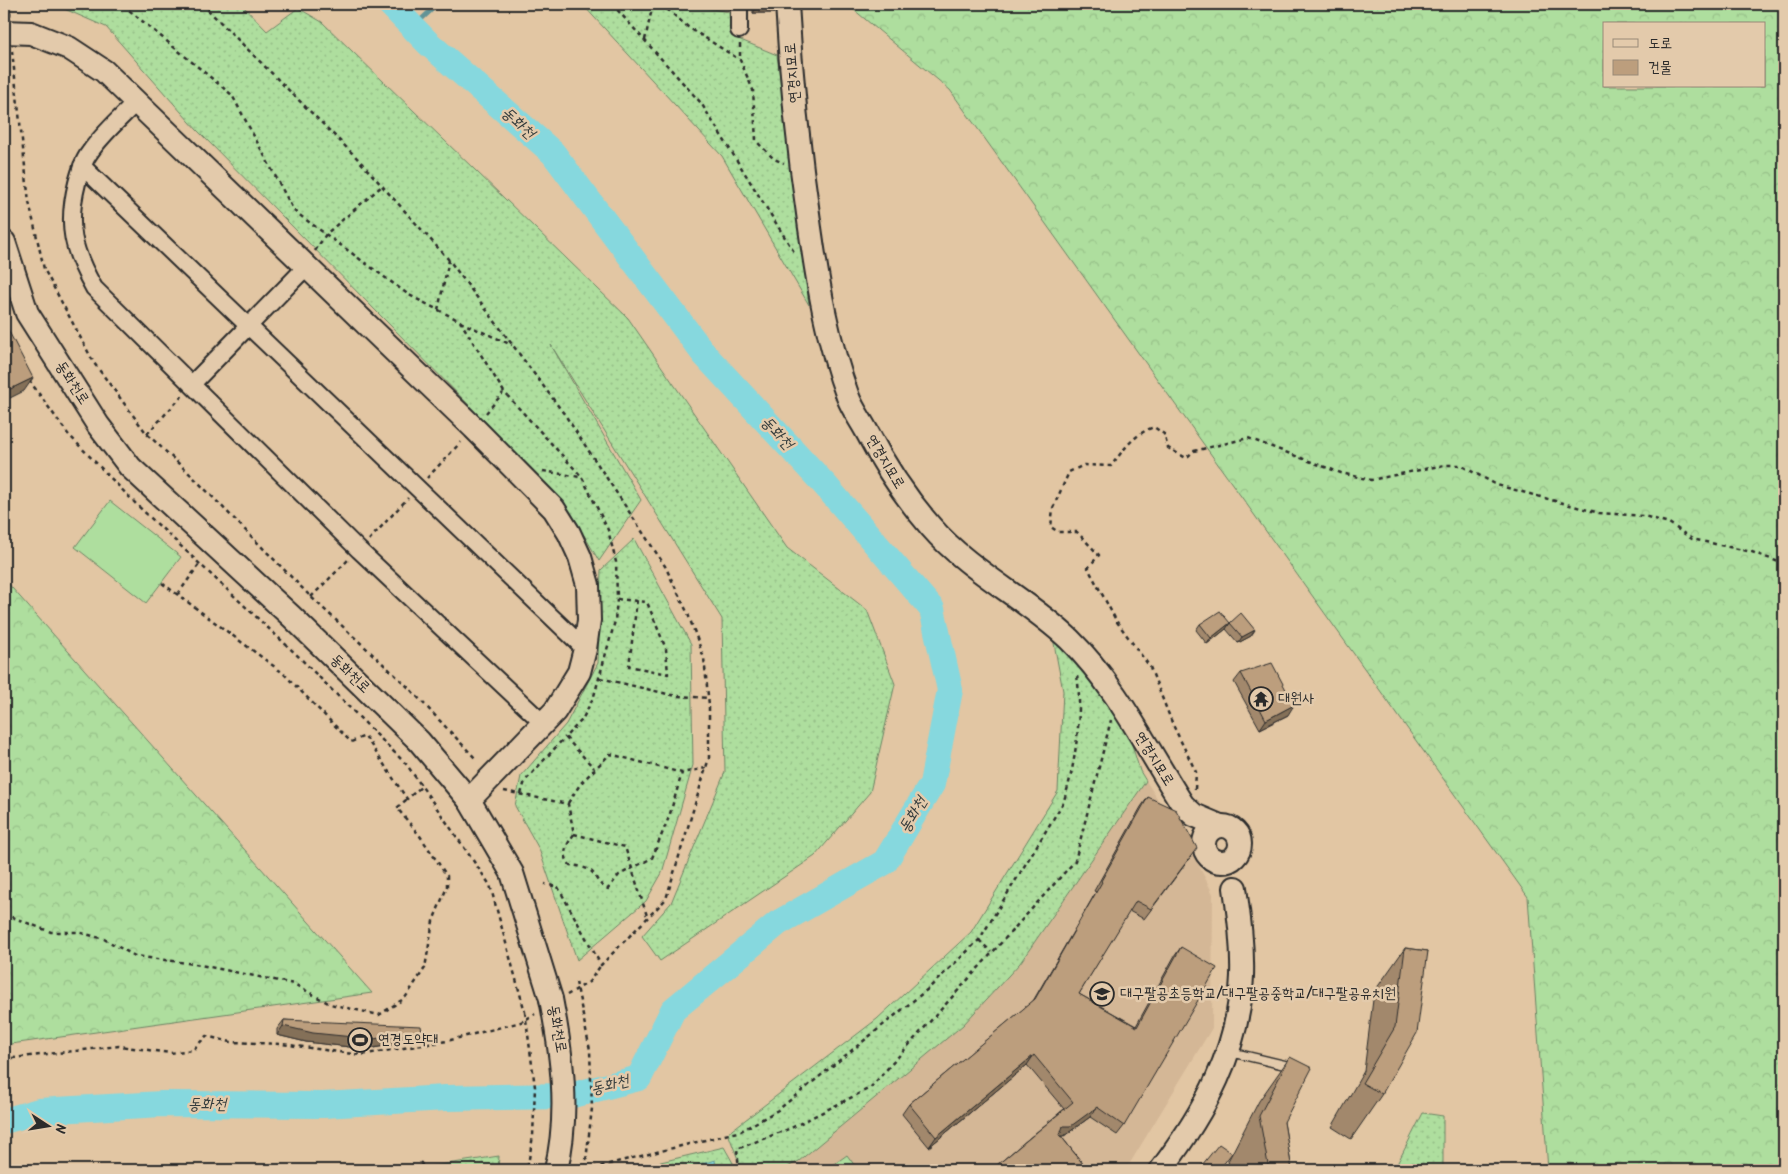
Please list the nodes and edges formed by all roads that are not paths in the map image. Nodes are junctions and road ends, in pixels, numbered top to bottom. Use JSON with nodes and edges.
{"nodes":[{"id":1,"x":739,"y":4,"type":"edge"},
{"id":2,"x":787,"y":4,"type":"edge"},
{"id":3,"x":739,"y":30,"type":"dead end"},
{"id":4,"x":7,"y":32,"type":"edge"},
{"id":5,"x":137,"y":101,"type":"junction"},
{"id":6,"x":82,"y":166,"type":"junction"},
{"id":7,"x":4,"y":242,"type":"edge"},
{"id":8,"x":309,"y":262,"type":"junction"},
{"id":9,"x":250,"y":327,"type":"junction"},
{"id":10,"x":192,"y":384,"type":"junction"},
{"id":11,"x":585,"y":649,"type":"junction"},
{"id":12,"x":543,"y":723,"type":"junction"},
{"id":13,"x":469,"y":800,"type":"junction"},
{"id":14,"x":1212,"y":832,"type":"junction"},
{"id":15,"x":1226,"y":860,"type":"junction"},
{"id":16,"x":1228,"y":1052,"type":"junction"},
{"id":17,"x":1289,"y":1066,"type":"edge"},
{"id":18,"x":556,"y":1170,"type":"edge"},
{"id":19,"x":1161,"y":1170,"type":"edge"}],
"edges":[{"from":1,"to":3,"type":"street"},
{"from":2,"to":14,"type":"street","name":"연경지묘로"},
{"from":4,"to":5,"type":"street"},
{"from":5,"to":6,"type":"street"},
{"from":5,"to":8,"type":"street"},
{"from":6,"to":9,"type":"street"},
{"from":6,"to":10,"type":"street"},
{"from":7,"to":13,"type":"street","name":"동화천로"},
{"from":8,"to":9,"type":"street"},
{"from":8,"to":11,"type":"street"},
{"from":9,"to":10,"type":"street"},
{"from":9,"to":11,"type":"street"},
{"from":10,"to":12,"type":"street"},
{"from":11,"to":12,"type":"street"},
{"from":12,"to":13,"type":"street"},
{"from":13,"to":18,"type":"street","name":"동화천로","bridge":true},
{"from":14,"to":15,"type":"street"},
{"from":14,"to":15,"type":"street"},
{"from":15,"to":16,"type":"street"},
{"from":16,"to":17,"type":"lane"},
{"from":16,"to":19,"type":"street"}]}
